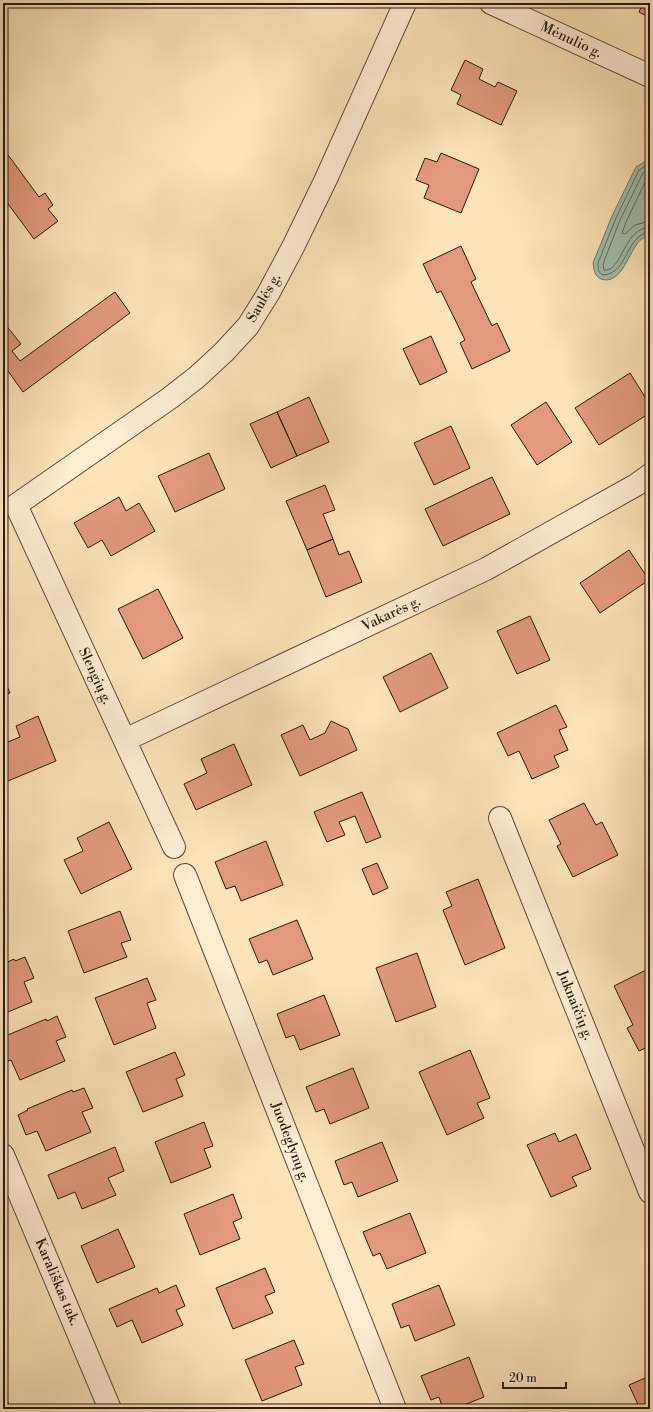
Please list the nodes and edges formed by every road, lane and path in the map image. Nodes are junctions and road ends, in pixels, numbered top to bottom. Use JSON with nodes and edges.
{"nodes":[{"id":1,"x":405,"y":3,"type":"edge"},
{"id":2,"x":491,"y":3,"type":"edge"},
{"id":3,"x":650,"y":76,"type":"edge"},
{"id":4,"x":650,"y":475,"type":"edge"},
{"id":5,"x":10,"y":505,"type":"edge"},
{"id":6,"x":125,"y":740,"type":"junction"},
{"id":7,"x":500,"y":818,"type":"dead end"},
{"id":8,"x":174,"y":848,"type":"dead end"},
{"id":9,"x":185,"y":875,"type":"dead end"},
{"id":10,"x":3,"y":1155,"type":"edge"},
{"id":11,"x":650,"y":1192,"type":"edge"},
{"id":12,"x":110,"y":1409,"type":"edge"},
{"id":13,"x":395,"y":1409,"type":"edge"}],
"edges":[{"from":1,"to":5,"type":"street","name":"Saulės g."},
{"from":2,"to":3,"type":"street","name":"Mėnulio g."},
{"from":4,"to":6,"type":"street","name":"Vakarės g."},
{"from":5,"to":6,"type":"street","name":"Slengių g."},
{"from":6,"to":8,"type":"street","name":"Slengių g."},
{"from":7,"to":11,"type":"street","name":"Juknaičių g."},
{"from":9,"to":13,"type":"street","name":"Juodeglynų g."},
{"from":10,"to":12,"type":"street","name":"Karališkas tak."}]}
